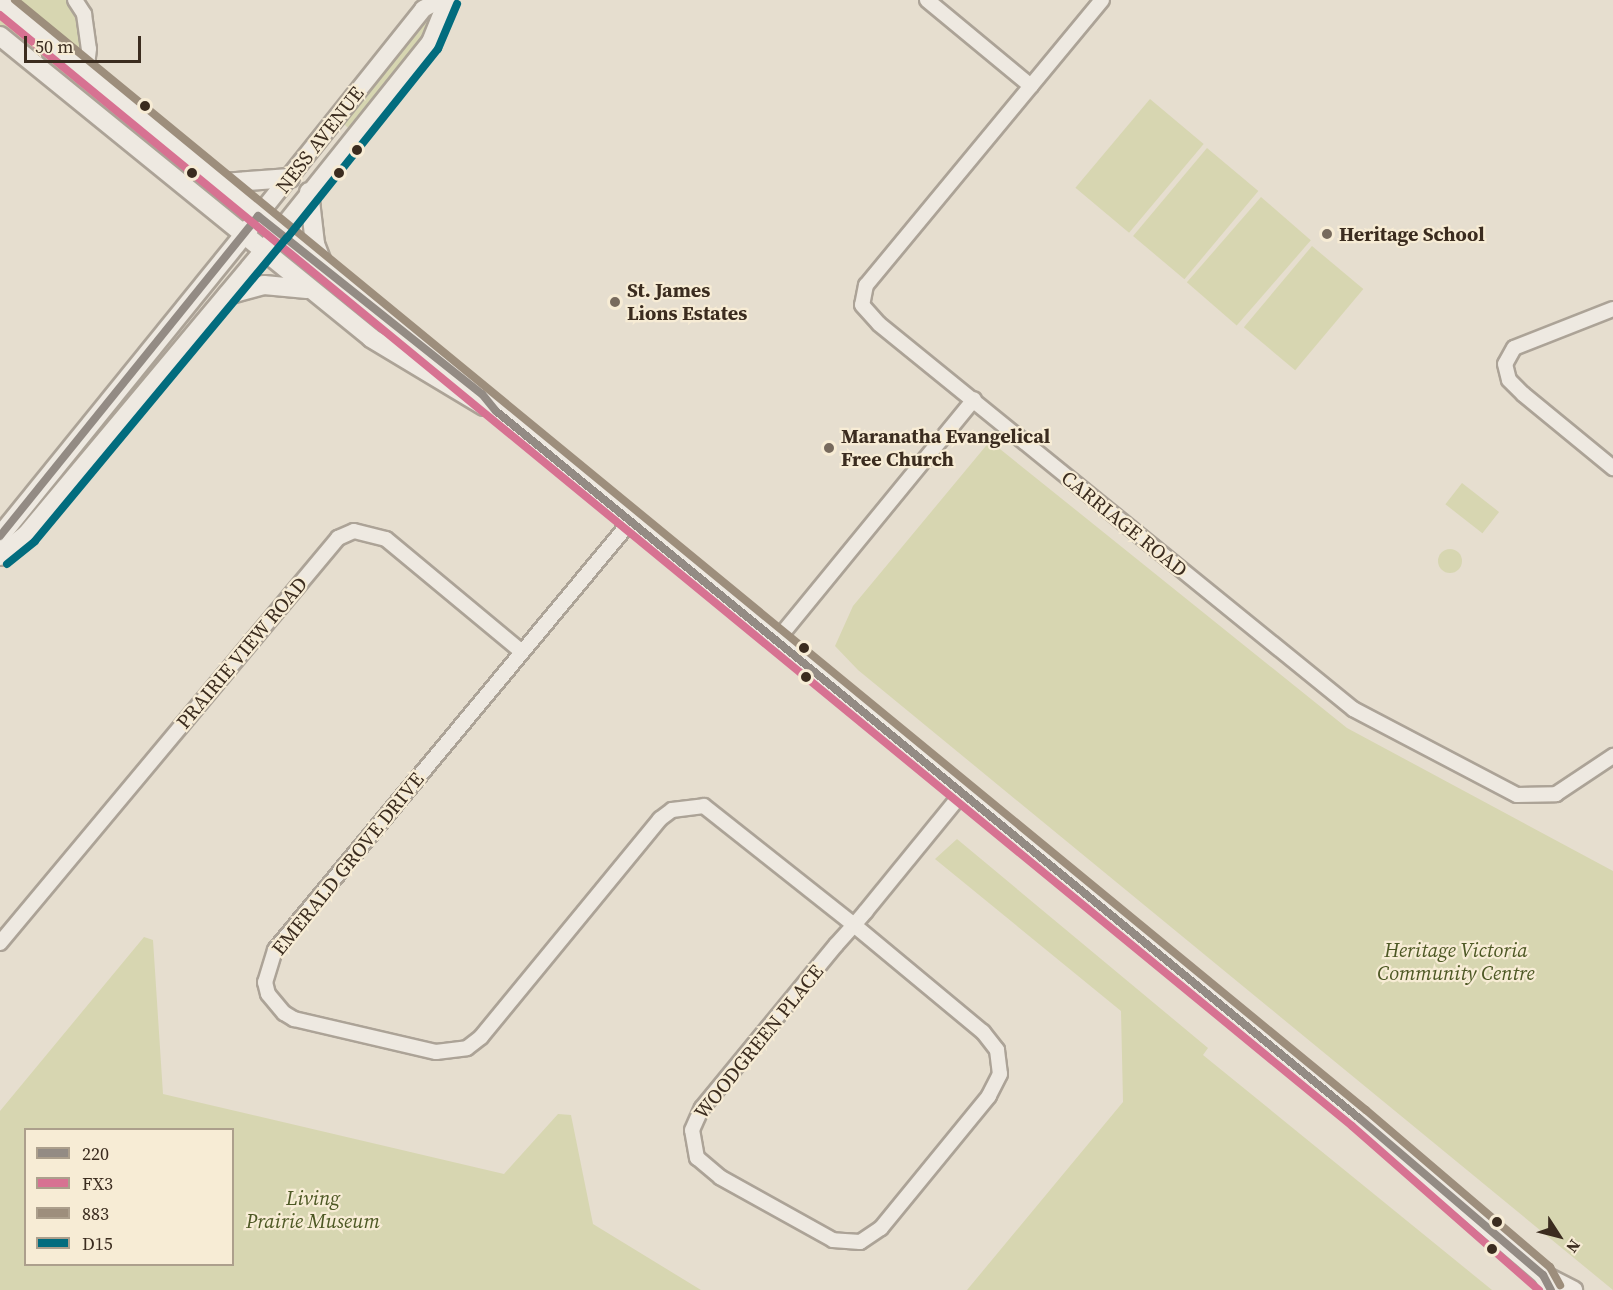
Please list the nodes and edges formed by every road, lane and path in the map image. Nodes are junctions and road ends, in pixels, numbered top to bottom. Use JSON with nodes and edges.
{"nodes":[{"id":1,"x":75,"y":0,"type":"edge"},
{"id":2,"x":440,"y":0,"type":"edge"},
{"id":3,"x":447,"y":0,"type":"edge"},
{"id":4,"x":927,"y":0,"type":"edge"},
{"id":5,"x":1102,"y":0,"type":"edge"},
{"id":6,"x":0,"y":1,"type":"edge"},
{"id":7,"x":0,"y":36,"type":"edge"},
{"id":8,"x":86,"y":72,"type":"junction"},
{"id":9,"x":1031,"y":86,"type":"junction"},
{"id":10,"x":290,"y":178,"type":"junction"},
{"id":11,"x":221,"y":183,"type":"junction"},
{"id":12,"x":309,"y":192,"type":"junction"},
{"id":13,"x":258,"y":216,"type":"junction"},
{"id":14,"x":279,"y":231,"type":"junction"},
{"id":15,"x":243,"y":235,"type":"junction"},
{"id":16,"x":263,"y":252,"type":"junction"},
{"id":17,"x":324,"y":268,"type":"junction"},
{"id":18,"x":307,"y":289,"type":"junction"},
{"id":19,"x":227,"y":295,"type":"junction"},
{"id":20,"x":1613,"y":309,"type":"edge"},
{"id":21,"x":974,"y":399,"type":"junction"},
{"id":22,"x":496,"y":411,"type":"junction"},
{"id":23,"x":1613,"y":468,"type":"edge"},
{"id":24,"x":631,"y":522,"type":"junction"},
{"id":25,"x":0,"y":536,"type":"edge"},
{"id":26,"x":0,"y":556,"type":"edge"},
{"id":27,"x":777,"y":640,"type":"junction"},
{"id":28,"x":522,"y":652,"type":"junction"},
{"id":29,"x":1613,"y":756,"type":"edge"},
{"id":30,"x":963,"y":792,"type":"junction"},
{"id":31,"x":854,"y":924,"type":"junction"},
{"id":32,"x":0,"y":943,"type":"edge"},
{"id":33,"x":1547,"y":1283,"type":"edge"},
{"id":34,"x":1573,"y":1290,"type":"edge"}],
"edges":[{"from":1,"to":8,"type":"street"},
{"from":2,"to":10,"type":"street","name":"NESS AVENUE"},
{"from":3,"to":12,"type":"street","name":"NESS AVENUE"},
{"from":4,"to":9,"type":"street"},
{"from":5,"to":9,"type":"street","name":"CARRIAGE ROAD"},
{"from":6,"to":8,"type":"main road"},
{"from":7,"to":15,"type":"main road"},
{"from":8,"to":11,"type":"main road"},
{"from":9,"to":21,"type":"street","name":"CARRIAGE ROAD"},
{"from":10,"to":11,"type":"main road"},
{"from":10,"to":13,"type":"street","name":"NESS AVENUE"},
{"from":11,"to":13,"type":"main road"},
{"from":12,"to":14,"type":"street","name":"NESS AVENUE"},
{"from":12,"to":17,"type":"main road"},
{"from":13,"to":14,"type":"main road"},
{"from":13,"to":15,"type":"main road","name":"NESS AVENUE"},
{"from":14,"to":16,"type":"main road","name":"NESS AVENUE"},
{"from":14,"to":17,"type":"main road"},
{"from":15,"to":16,"type":"main road"},
{"from":15,"to":25,"type":"main road","name":"NESS AVENUE"},
{"from":16,"to":18,"type":"main road"},
{"from":16,"to":19,"type":"main road","name":"NESS AVENUE"},
{"from":17,"to":22,"type":"main road"},
{"from":18,"to":19,"type":"main road"},
{"from":18,"to":22,"type":"main road"},
{"from":19,"to":26,"type":"main road","name":"NESS AVENUE"},
{"from":20,"to":23,"type":"street"},
{"from":21,"to":27,"type":"street"},
{"from":21,"to":29,"type":"street","name":"CARRIAGE ROAD"},
{"from":22,"to":24,"type":"main road"},
{"from":24,"to":27,"type":"main road"},
{"from":24,"to":28,"type":"street","name":"EMERALD GROVE DRIVE"},
{"from":27,"to":30,"type":"main road"},
{"from":28,"to":31,"type":"street","name":"EMERALD GROVE DRIVE"},
{"from":28,"to":32,"type":"street","name":"PRAIRIE VIEW ROAD"},
{"from":30,"to":31,"type":"street","name":"WOODGREEN PLACE"},
{"from":30,"to":33,"type":"main road"},
{"from":31,"to":31,"type":"street","name":"WOODGREEN PLACE"},
{"from":33,"to":34,"type":"main road"}]}
